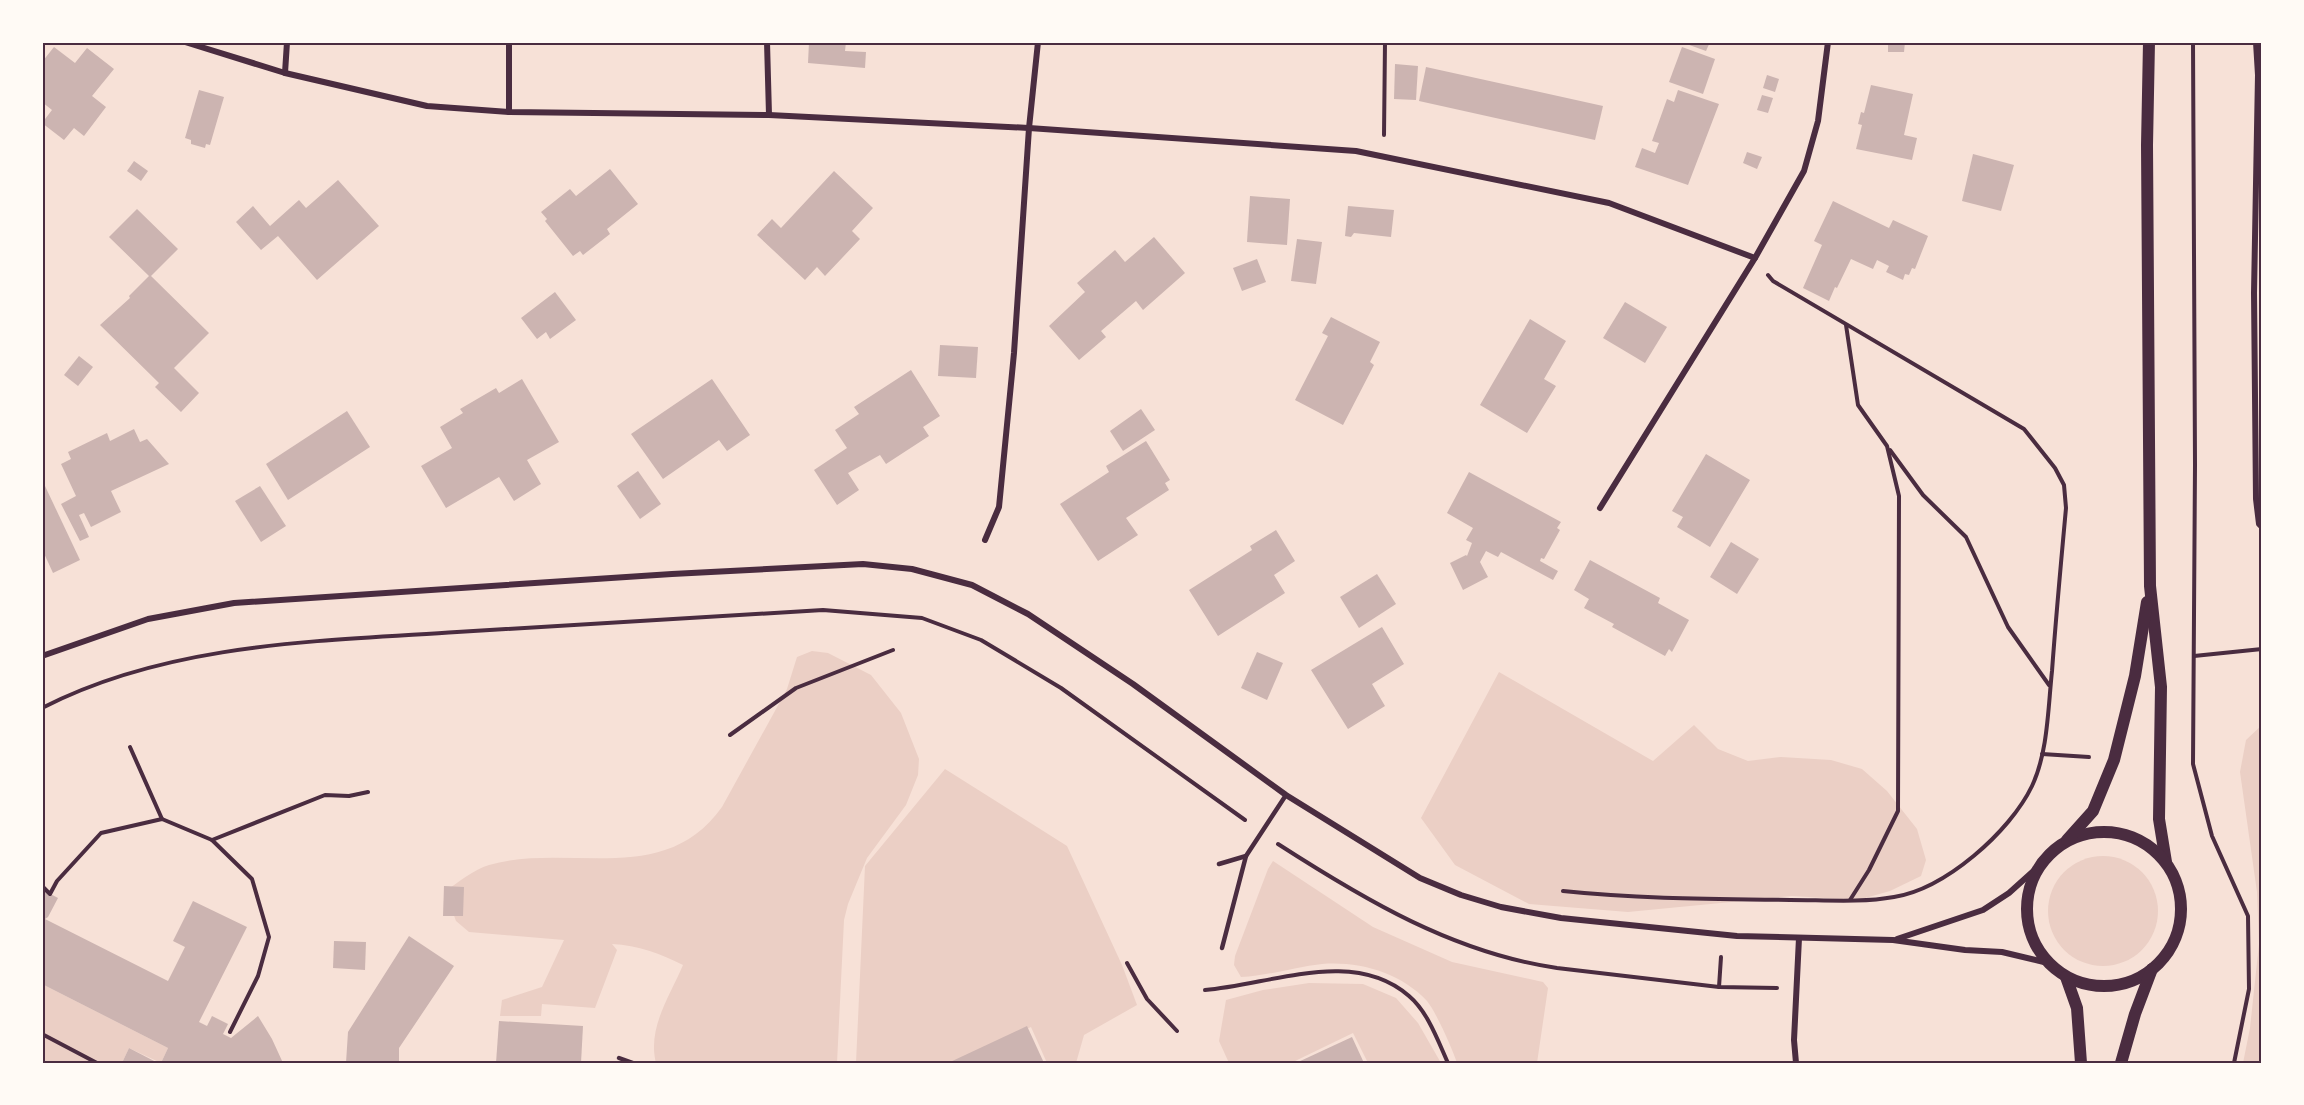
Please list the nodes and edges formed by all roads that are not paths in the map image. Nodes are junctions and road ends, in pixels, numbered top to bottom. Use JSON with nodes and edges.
{"nodes":[{"id":1,"x":185,"y":42,"type":"edge"},
{"id":2,"x":287,"y":42,"type":"edge"},
{"id":3,"x":509,"y":42,"type":"edge"},
{"id":4,"x":767,"y":42,"type":"edge"},
{"id":5,"x":1038,"y":42,"type":"edge"},
{"id":6,"x":1828,"y":42,"type":"edge"},
{"id":7,"x":2149,"y":42,"type":"edge"},
{"id":8,"x":2256,"y":42,"type":"edge"},
{"id":9,"x":285,"y":73,"type":"junction"},
{"id":10,"x":509,"y":112,"type":"junction"},
{"id":11,"x":769,"y":115,"type":"junction"},
{"id":12,"x":1029,"y":128,"type":"junction"},
{"id":13,"x":1755,"y":258,"type":"junction"},
{"id":14,"x":1600,"y":508,"type":"dead end"},
{"id":15,"x":2262,"y":527,"type":"edge"},
{"id":16,"x":985,"y":540,"type":"dead end"},
{"id":17,"x":2150,"y":586,"type":"junction"},
{"id":18,"x":42,"y":656,"type":"edge"},
{"id":19,"x":1286,"y":795,"type":"junction"},
{"id":20,"x":2067,"y":841,"type":"junction"},
{"id":21,"x":1246,"y":856,"type":"junction"},
{"id":22,"x":2166,"y":862,"type":"junction"},
{"id":23,"x":1218,"y":864,"type":"dead end"},
{"id":24,"x":2039,"y":866,"type":"junction"},
{"id":25,"x":1799,"y":938,"type":"junction"},
{"id":26,"x":1893,"y":940,"type":"junction"},
{"id":27,"x":1222,"y":948,"type":"dead end"},
{"id":28,"x":2048,"y":963,"type":"junction"},
{"id":29,"x":2152,"y":969,"type":"junction"},
{"id":30,"x":2066,"y":976,"type":"junction"},
{"id":31,"x":619,"y":1058,"type":"dead end"},
{"id":32,"x":633,"y":1063,"type":"edge"},
{"id":33,"x":1796,"y":1063,"type":"edge"},
{"id":34,"x":2081,"y":1063,"type":"edge"},
{"id":35,"x":2121,"y":1063,"type":"edge"}],
"edges":[{"from":1,"to":9,"type":"street"},
{"from":2,"to":9,"type":"street"},
{"from":3,"to":10,"type":"street"},
{"from":4,"to":11,"type":"street"},
{"from":5,"to":12,"type":"street"},
{"from":6,"to":13,"type":"street"},
{"from":7,"to":17,"type":"main road"},
{"from":8,"to":15,"type":"street"},
{"from":9,"to":10,"type":"street"},
{"from":10,"to":11,"type":"street"},
{"from":11,"to":12,"type":"street"},
{"from":12,"to":13,"type":"street"},
{"from":12,"to":16,"type":"street"},
{"from":13,"to":14,"type":"street"},
{"from":17,"to":20,"type":"main road"},
{"from":17,"to":22,"type":"main road"},
{"from":18,"to":19,"type":"street"},
{"from":19,"to":21,"type":"lane"},
{"from":19,"to":25,"type":"street"},
{"from":20,"to":22,"type":"main road"},
{"from":20,"to":24,"type":"main road"},
{"from":21,"to":23,"type":"lane"},
{"from":21,"to":27,"type":"lane"},
{"from":22,"to":29,"type":"main road"},
{"from":24,"to":26,"type":"street"},
{"from":24,"to":28,"type":"main road"},
{"from":25,"to":26,"type":"street"},
{"from":25,"to":33,"type":"street"},
{"from":26,"to":28,"type":"street"},
{"from":28,"to":30,"type":"main road"},
{"from":29,"to":30,"type":"main road"},
{"from":29,"to":35,"type":"main road"},
{"from":30,"to":34,"type":"main road"},
{"from":31,"to":32,"type":"lane"}]}
